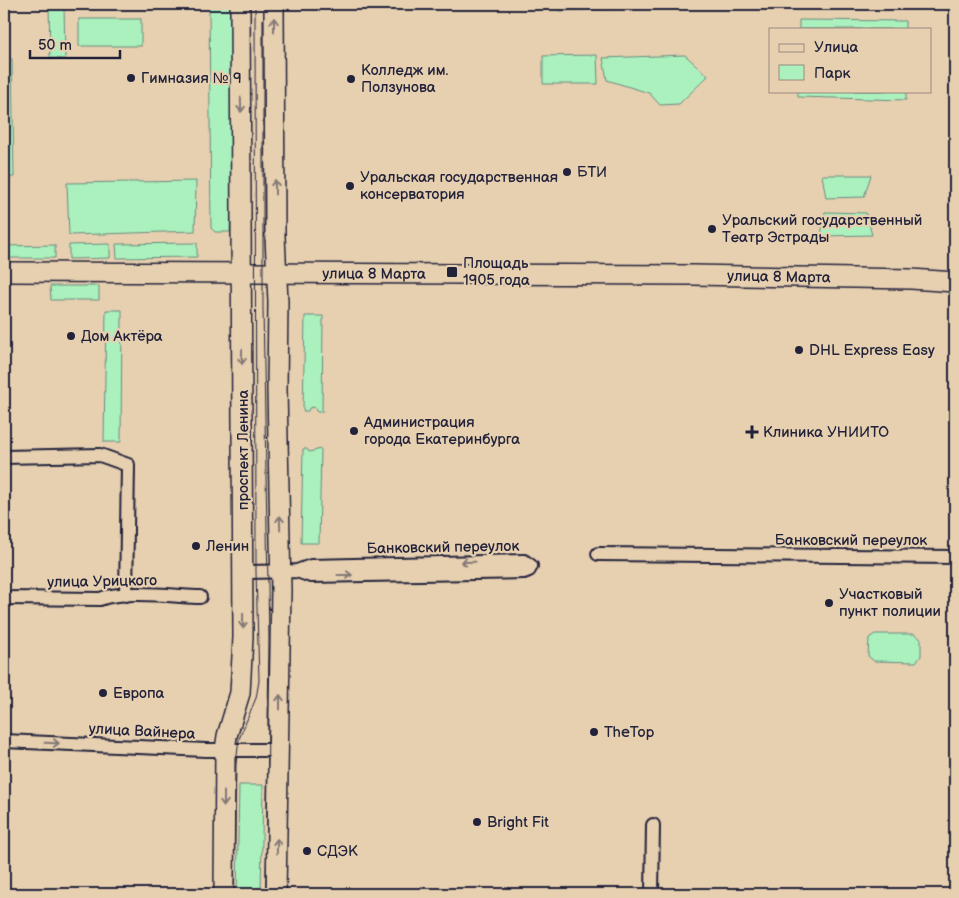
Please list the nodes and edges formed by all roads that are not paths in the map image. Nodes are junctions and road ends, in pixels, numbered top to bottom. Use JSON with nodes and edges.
{"nodes":[{"id":1,"x":240,"y":4,"type":"edge"},
{"id":2,"x":274,"y":4,"type":"edge"},
{"id":3,"x":4,"y":272,"type":"edge"},
{"id":4,"x":276,"y":273,"type":"junction"},
{"id":5,"x":242,"y":274,"type":"junction"},
{"id":6,"x":955,"y":282,"type":"edge"},
{"id":7,"x":4,"y":457,"type":"edge"},
{"id":8,"x":598,"y":554,"type":"dead end"},
{"id":9,"x":955,"y":557,"type":"edge"},
{"id":10,"x":289,"y":571,"type":"junction"},
{"id":11,"x":244,"y":572,"type":"junction"},
{"id":12,"x":126,"y":595,"type":"junction"},
{"id":13,"x":200,"y":597,"type":"dead end"},
{"id":14,"x":4,"y":598,"type":"edge"},
{"id":15,"x":4,"y":741,"type":"edge"},
{"id":16,"x":225,"y":750,"type":"junction"},
{"id":17,"x":280,"y":750,"type":"junction"},
{"id":18,"x":653,"y":825,"type":"dead end"},
{"id":19,"x":224,"y":894,"type":"edge"},
{"id":20,"x":276,"y":894,"type":"edge"},
{"id":21,"x":652,"y":894,"type":"edge"}],
"edges":[{"from":1,"to":5,"type":"main road","name":"проспект Ленина","one_way":true},
{"from":4,"to":2,"type":"main road","one_way":true},
{"from":3,"to":5,"type":"main road","name":"улица 8 Марта"},
{"from":4,"to":5,"type":"main road","name":"улица 8 Марта"},
{"from":4,"to":6,"type":"main road","name":"улица 8 Марта"},
{"from":10,"to":4,"type":"main road","one_way":true},
{"from":5,"to":11,"type":"main road","name":"проспект Ленина","one_way":true},
{"from":7,"to":12,"type":"street"},
{"from":8,"to":9,"type":"street","name":"Банковский переулок"},
{"from":10,"to":10,"type":"street","name":"Банковский переулок","one_way":true},
{"from":10,"to":11,"type":"street","name":"Банковский переулок"},
{"from":17,"to":10,"type":"main road","one_way":true},
{"from":11,"to":16,"type":"main road","name":"проспект Ленина","one_way":true},
{"from":12,"to":13,"type":"street","name":"улица Урицкого"},
{"from":12,"to":14,"type":"street","name":"улица Урицкого"},
{"from":15,"to":16,"type":"street","name":"улица Вайнера","one_way":true},
{"from":16,"to":17,"type":"street","name":"улица Вайнера"},
{"from":16,"to":19,"type":"main road","name":"проспект Ленина","one_way":true},
{"from":20,"to":17,"type":"main road","one_way":true},
{"from":18,"to":21,"type":"street"}]}
